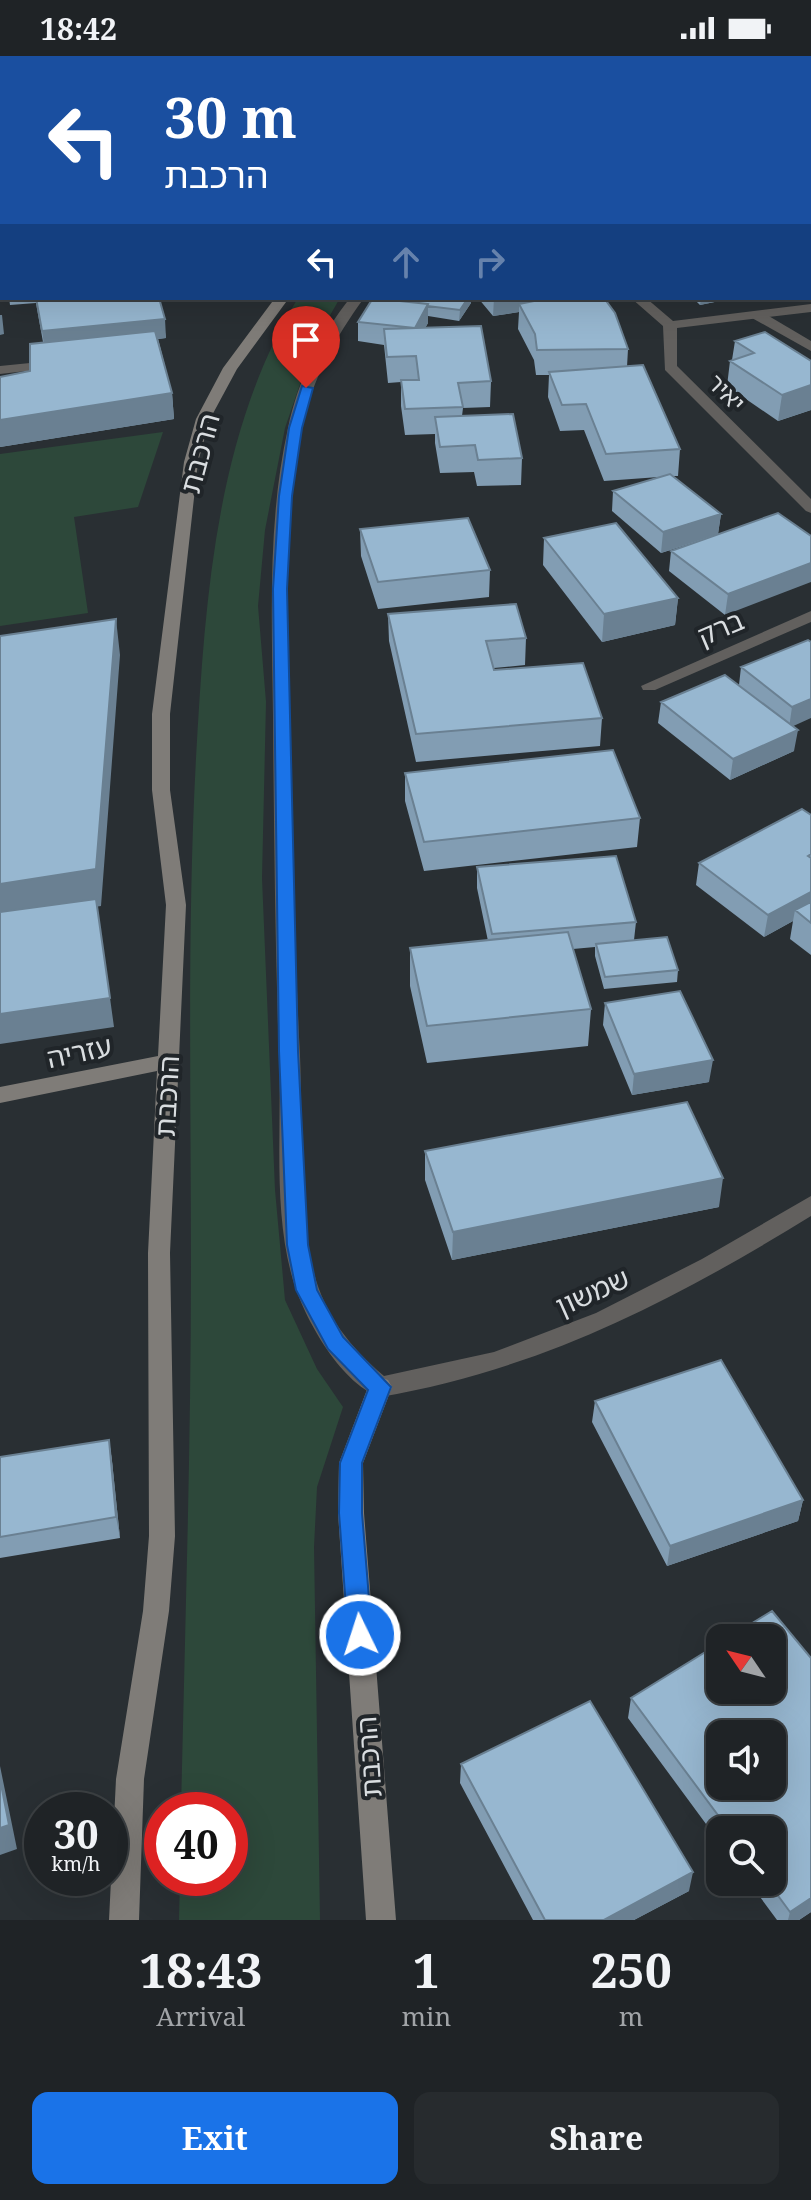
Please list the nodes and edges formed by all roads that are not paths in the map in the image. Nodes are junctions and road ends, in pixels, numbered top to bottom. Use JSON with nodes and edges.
{"nodes":[{"id":1,"x":281,"y":300,"type":"edge"},
{"id":2,"x":356,"y":300,"type":"edge"},
{"id":3,"x":640,"y":300,"type":"edge"},
{"id":4,"x":811,"y":308,"type":"edge"},
{"id":5,"x":757,"y":315,"type":"junction"},
{"id":6,"x":670,"y":325,"type":"junction"},
{"id":7,"x":811,"y":347,"type":"edge"},
{"id":8,"x":30,"y":367,"type":"edge"},
{"id":9,"x":0,"y":370,"type":"edge"},
{"id":10,"x":811,"y":508,"type":"edge"},
{"id":11,"x":811,"y":616,"type":"edge"},
{"id":12,"x":649,"y":686,"type":"dead end"},
{"id":13,"x":169,"y":1061,"type":"junction"},
{"id":14,"x":0,"y":1095,"type":"edge"},
{"id":15,"x":811,"y":1205,"type":"edge"},
{"id":16,"x":380,"y":1387,"type":"junction"},
{"id":17,"x":124,"y":1920,"type":"edge"},
{"id":18,"x":381,"y":1920,"type":"edge"}],
"edges":[{"from":1,"to":13,"type":"street","name":"הרכבת"},
{"from":2,"to":16,"type":"street"},
{"from":3,"to":6,"type":"street"},
{"from":4,"to":5,"type":"street"},
{"from":5,"to":6,"type":"street"},
{"from":5,"to":7,"type":"street"},
{"from":6,"to":10,"type":"street","name":"יאיר"},
{"from":8,"to":9,"type":"street"},
{"from":11,"to":12,"type":"street","name":"ברק"},
{"from":13,"to":14,"type":"street","name":"עזריה"},
{"from":13,"to":17,"type":"street","name":"הרכבת"},
{"from":15,"to":16,"type":"street","name":"שמשון"},
{"from":16,"to":18,"type":"street","name":"הרכבת"}]}
